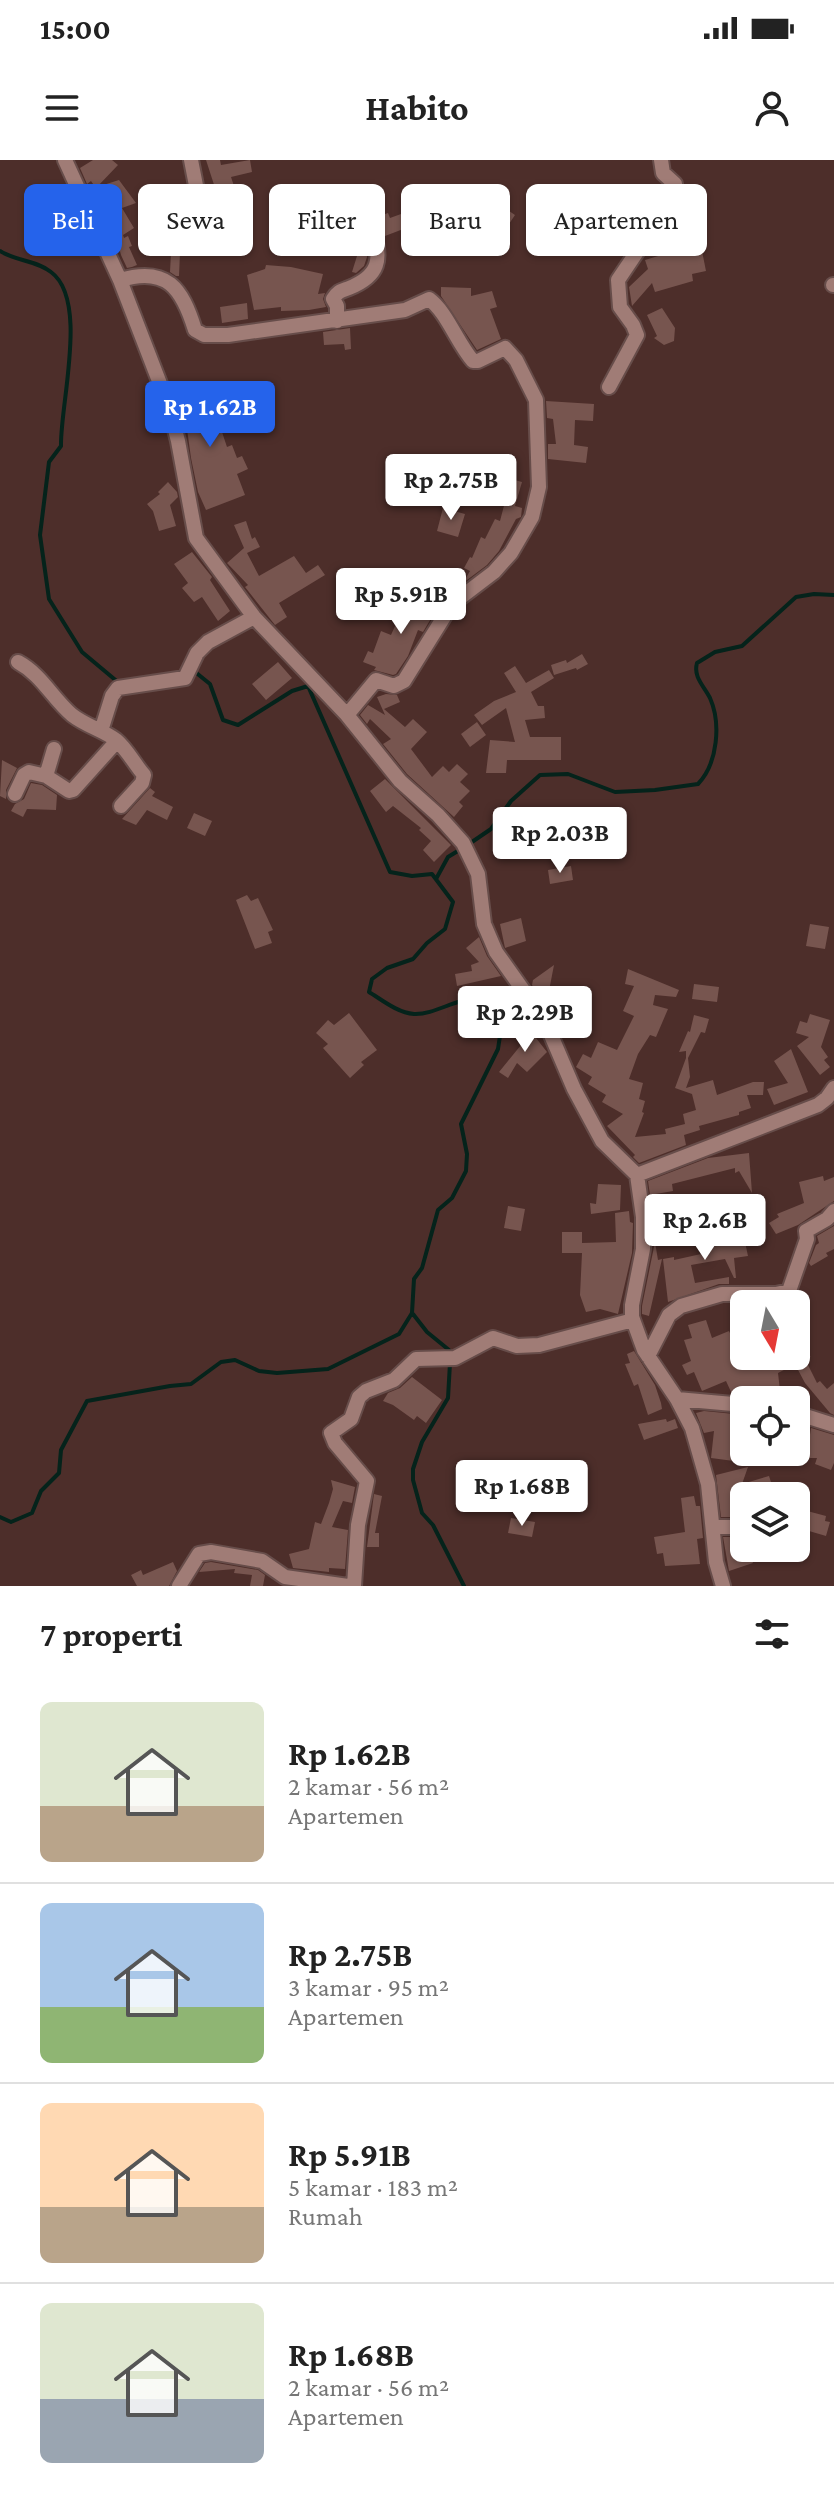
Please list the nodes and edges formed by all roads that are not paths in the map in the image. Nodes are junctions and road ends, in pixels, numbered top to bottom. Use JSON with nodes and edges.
{"nodes":[{"id":1,"x":65,"y":160,"type":"edge"},
{"id":2,"x":191,"y":160,"type":"edge"},
{"id":3,"x":661,"y":160,"type":"edge"},
{"id":4,"x":196,"y":184,"type":"edge"},
{"id":5,"x":378,"y":256,"type":"edge"},
{"id":6,"x":120,"y":280,"type":"junction"},
{"id":7,"x":337,"y":321,"type":"junction"},
{"id":8,"x":609,"y":387,"type":"dead end"},
{"id":9,"x":254,"y":617,"type":"junction"},
{"id":10,"x":18,"y":662,"type":"dead end"},
{"id":11,"x":347,"y":715,"type":"junction"},
{"id":12,"x":101,"y":731,"type":"junction"},
{"id":13,"x":117,"y":741,"type":"junction"},
{"id":14,"x":54,"y":749,"type":"dead end"},
{"id":15,"x":46,"y":776,"type":"junction"},
{"id":16,"x":15,"y":794,"type":"dead end"},
{"id":17,"x":121,"y":806,"type":"dead end"},
{"id":18,"x":834,"y":1088,"type":"edge"},
{"id":19,"x":637,"y":1175,"type":"junction"},
{"id":20,"x":834,"y":1211,"type":"edge"},
{"id":21,"x":633,"y":1320,"type":"junction"},
{"id":22,"x":648,"y":1356,"type":"junction"},
{"id":23,"x":677,"y":1399,"type":"junction"},
{"id":24,"x":730,"y":1404,"type":"edge"},
{"id":25,"x":810,"y":1417,"type":"edge"},
{"id":26,"x":834,"y":1425,"type":"edge"},
{"id":27,"x":714,"y":1527,"type":"junction"},
{"id":28,"x":730,"y":1527,"type":"edge"},
{"id":29,"x":717,"y":1584,"type":"edge"},
{"id":30,"x":179,"y":1586,"type":"edge"},
{"id":31,"x":351,"y":1586,"type":"edge"}],
"edges":[{"from":1,"to":6,"type":"street"},
{"from":2,"to":4,"type":"street"},
{"from":3,"to":8,"type":"street"},
{"from":5,"to":7,"type":"street"},
{"from":6,"to":7,"type":"street"},
{"from":6,"to":9,"type":"street"},
{"from":7,"to":11,"type":"street"},
{"from":9,"to":11,"type":"street"},
{"from":9,"to":12,"type":"street"},
{"from":10,"to":12,"type":"street"},
{"from":11,"to":19,"type":"street"},
{"from":12,"to":13,"type":"street"},
{"from":13,"to":15,"type":"street"},
{"from":13,"to":17,"type":"street"},
{"from":14,"to":15,"type":"street"},
{"from":15,"to":16,"type":"street"},
{"from":18,"to":19,"type":"street"},
{"from":19,"to":21,"type":"street"},
{"from":20,"to":22,"type":"street"},
{"from":21,"to":22,"type":"street"},
{"from":21,"to":31,"type":"street"},
{"from":22,"to":23,"type":"street"},
{"from":23,"to":24,"type":"street"},
{"from":23,"to":27,"type":"street"},
{"from":25,"to":26,"type":"street"},
{"from":27,"to":28,"type":"street"},
{"from":27,"to":29,"type":"street"},
{"from":30,"to":31,"type":"street"}]}
